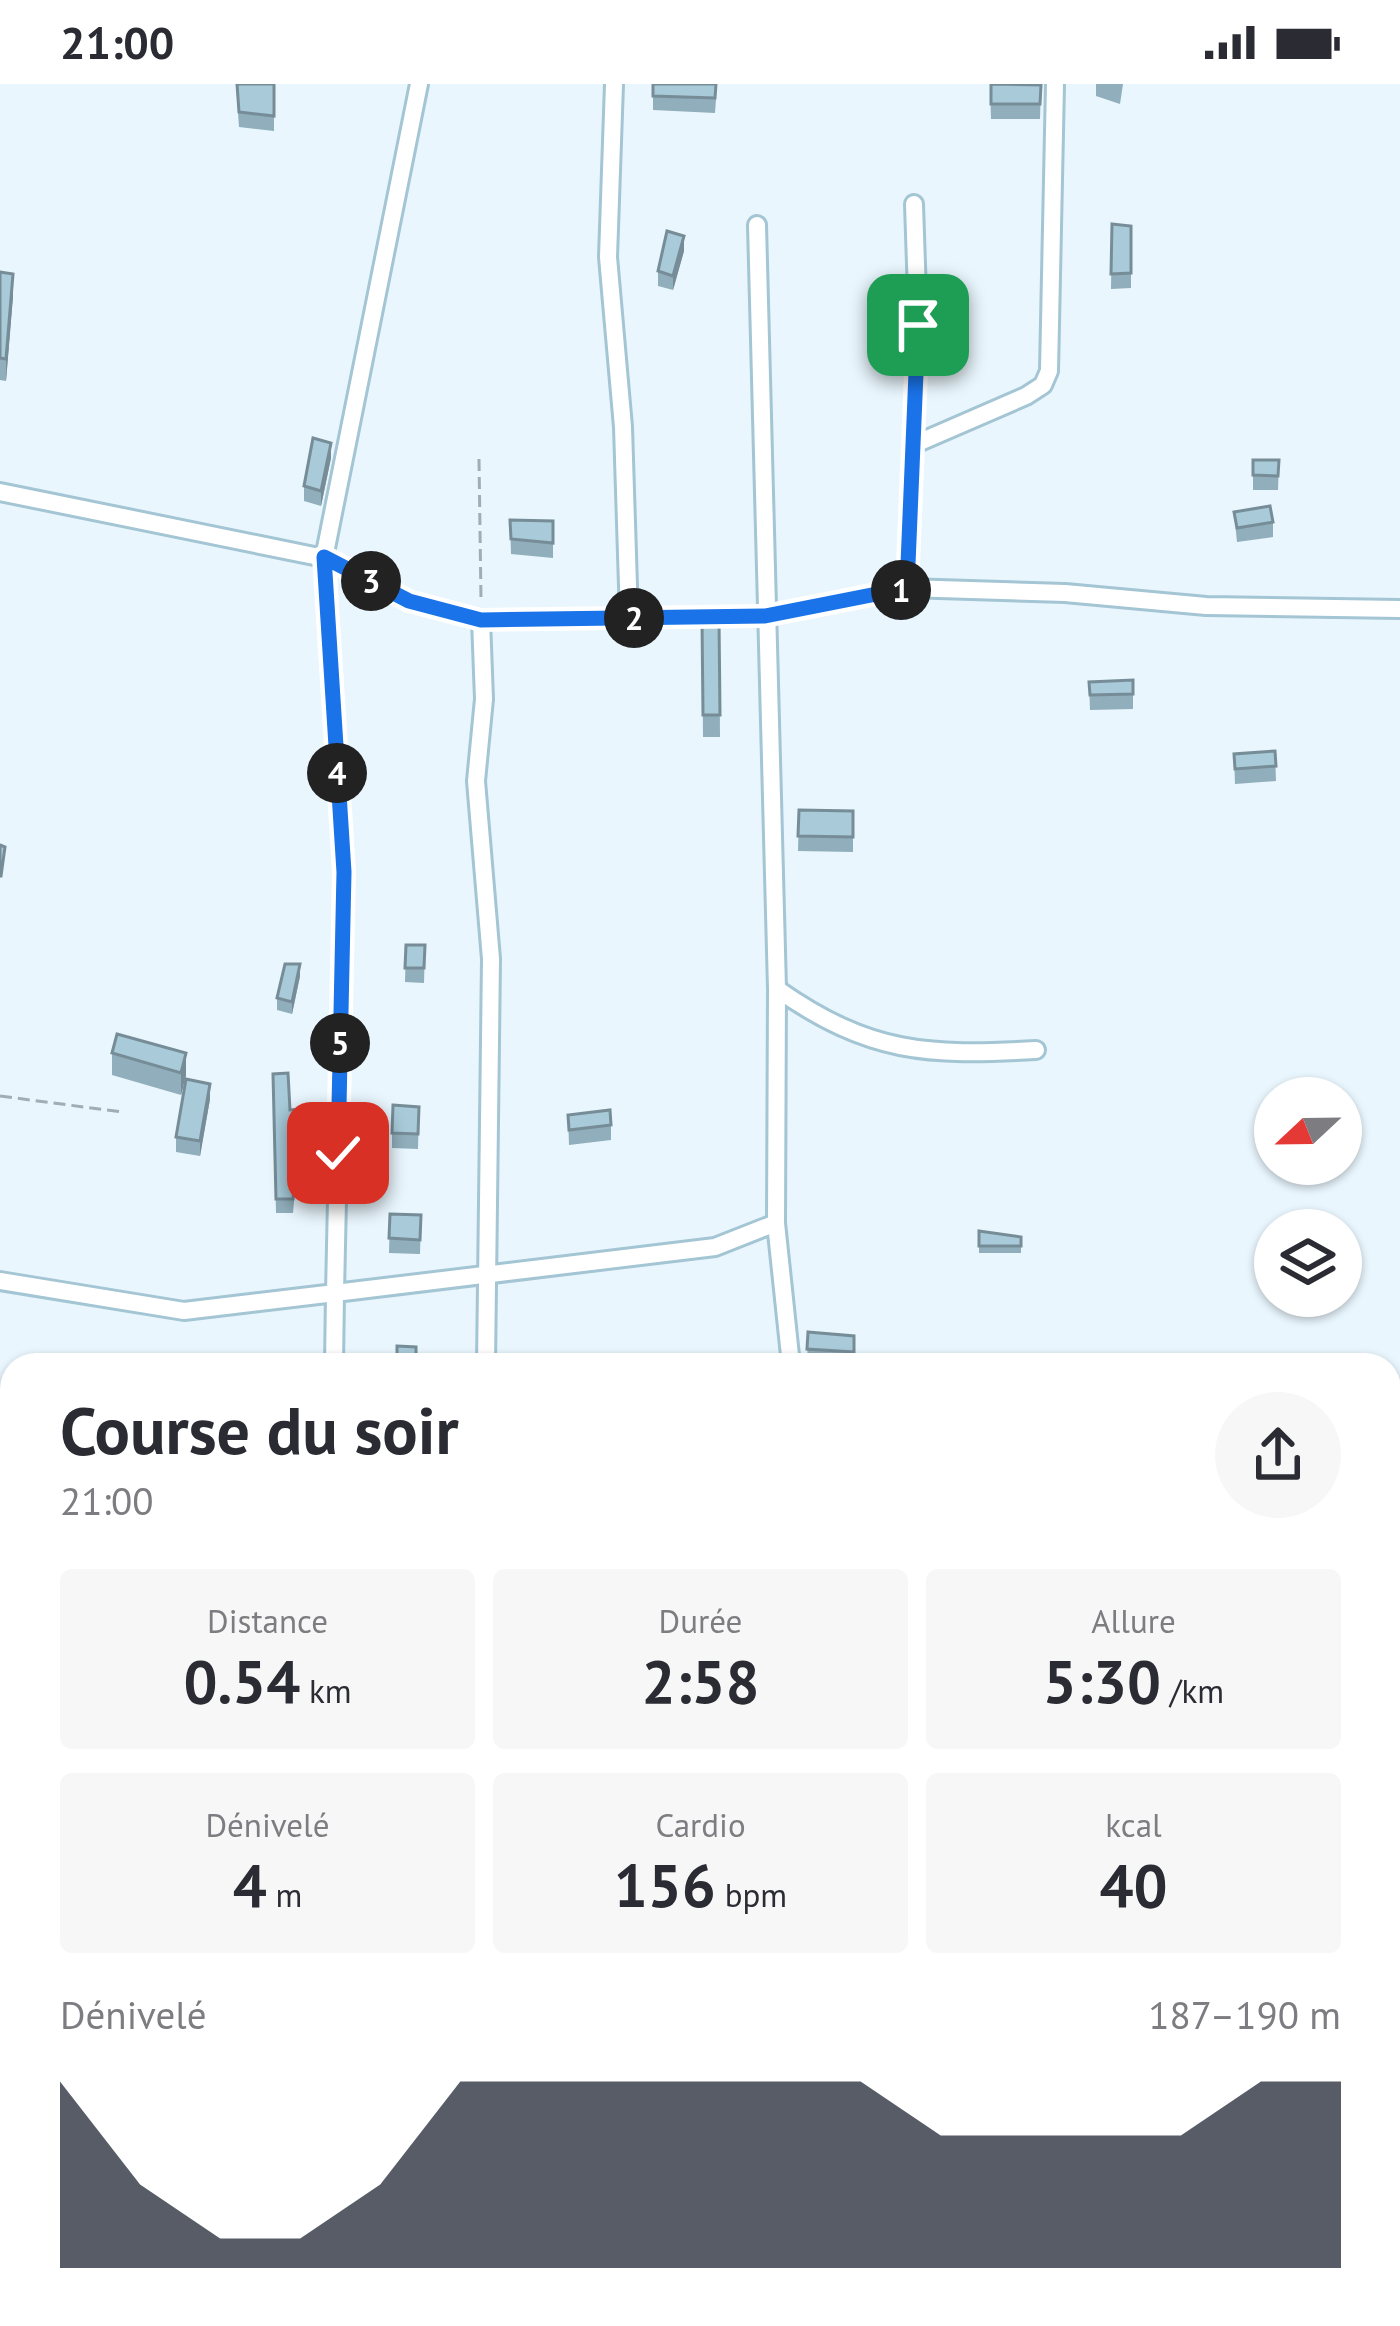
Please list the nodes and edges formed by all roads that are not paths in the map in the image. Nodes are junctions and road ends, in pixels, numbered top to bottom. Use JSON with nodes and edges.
{"nodes":[{"id":1,"x":419,"y":84,"type":"edge"},
{"id":2,"x":614,"y":84,"type":"edge"},
{"id":3,"x":1055,"y":84,"type":"edge"},
{"id":4,"x":914,"y":204,"type":"dead end"},
{"id":5,"x":757,"y":225,"type":"dead end"},
{"id":6,"x":913,"y":445,"type":"junction"},
{"id":7,"x":0,"y":493,"type":"edge"},
{"id":8,"x":324,"y":557,"type":"junction"},
{"id":9,"x":907,"y":588,"type":"junction"},
{"id":10,"x":1400,"y":608,"type":"edge"},
{"id":11,"x":765,"y":616,"type":"junction"},
{"id":12,"x":629,"y":618,"type":"junction"},
{"id":13,"x":481,"y":620,"type":"junction"},
{"id":14,"x":778,"y":989,"type":"junction"},
{"id":15,"x":1036,"y":1050,"type":"dead end"},
{"id":16,"x":776,"y":1223,"type":"junction"},
{"id":17,"x":485,"y":1277,"type":"junction"},
{"id":18,"x":0,"y":1280,"type":"edge"},
{"id":19,"x":335,"y":1293,"type":"junction"},
{"id":20,"x":334,"y":1353,"type":"edge"},
{"id":21,"x":486,"y":1353,"type":"edge"},
{"id":22,"x":790,"y":1353,"type":"edge"}],
"edges":[{"from":1,"to":8,"type":"street"},
{"from":2,"to":12,"type":"street"},
{"from":3,"to":6,"type":"street"},
{"from":4,"to":6,"type":"street"},
{"from":5,"to":11,"type":"street"},
{"from":6,"to":9,"type":"street"},
{"from":7,"to":8,"type":"street"},
{"from":8,"to":13,"type":"street"},
{"from":8,"to":19,"type":"street"},
{"from":9,"to":10,"type":"street"},
{"from":9,"to":11,"type":"street"},
{"from":11,"to":12,"type":"street"},
{"from":11,"to":14,"type":"street"},
{"from":12,"to":13,"type":"street"},
{"from":13,"to":17,"type":"street"},
{"from":14,"to":15,"type":"street"},
{"from":14,"to":16,"type":"street"},
{"from":16,"to":17,"type":"street"},
{"from":16,"to":22,"type":"street"},
{"from":17,"to":19,"type":"street"},
{"from":17,"to":21,"type":"street"},
{"from":18,"to":19,"type":"street"},
{"from":19,"to":20,"type":"street"}]}
